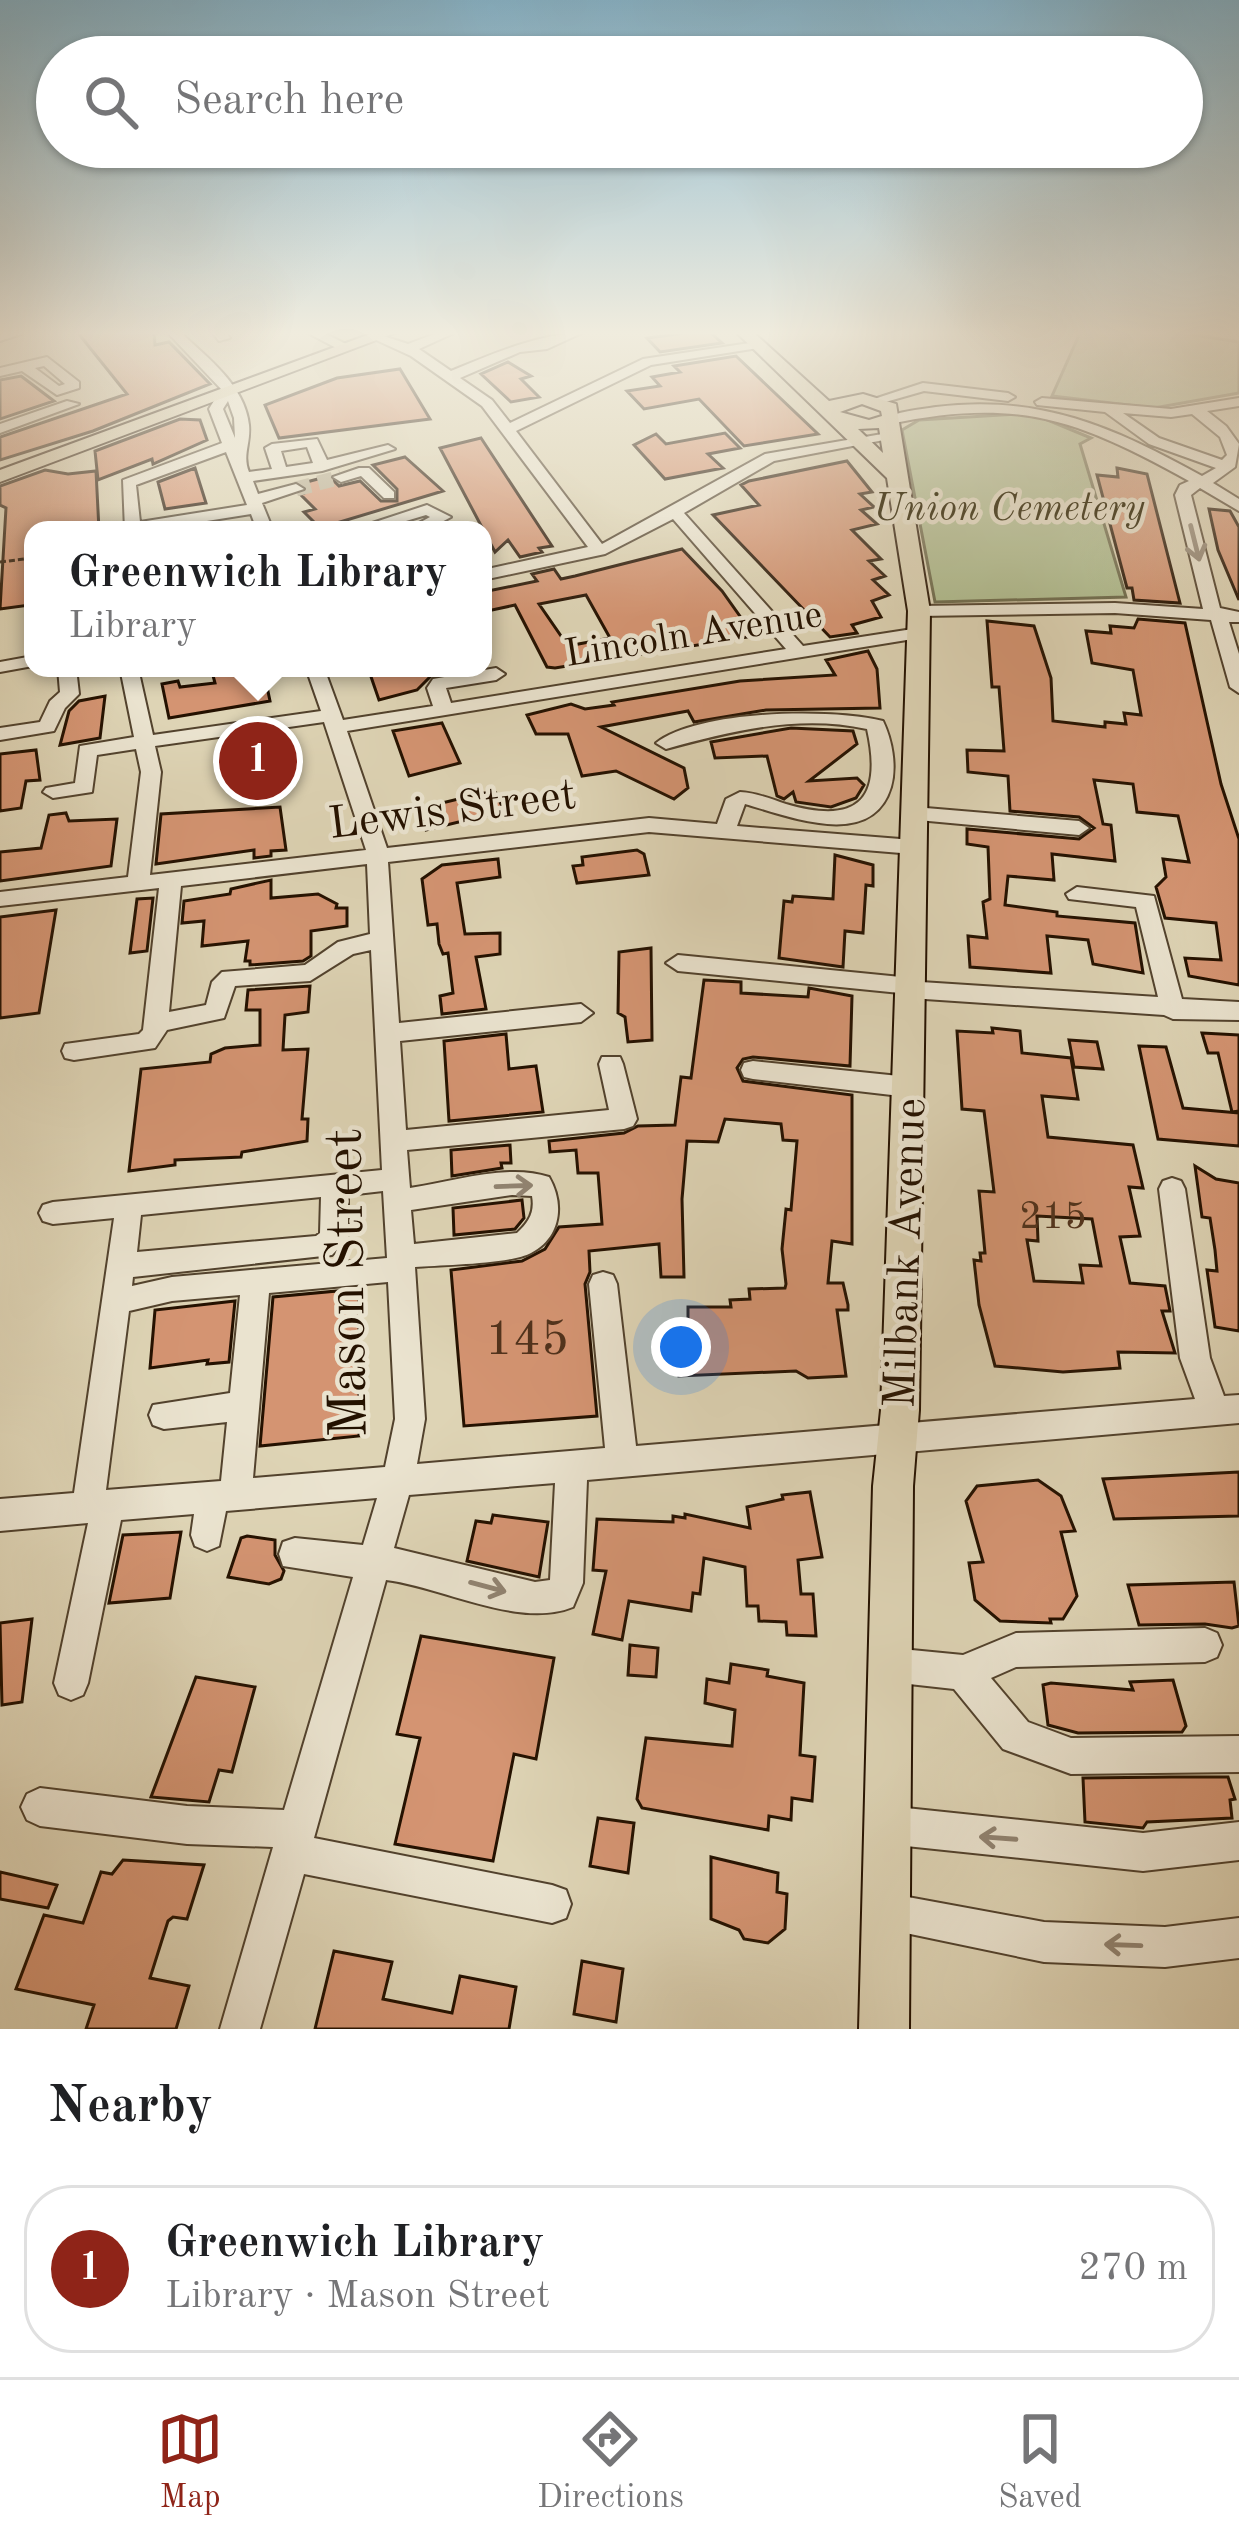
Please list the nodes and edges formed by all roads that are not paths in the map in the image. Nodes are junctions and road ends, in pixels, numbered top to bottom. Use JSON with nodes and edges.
{"nodes":[{"id":1,"x":130,"y":428,"type":"edge"},
{"id":2,"x":225,"y":428,"type":"edge"},
{"id":3,"x":512,"y":428,"type":"edge"},
{"id":4,"x":849,"y":428,"type":"edge"},
{"id":5,"x":870,"y":428,"type":"edge"},
{"id":6,"x":884,"y":428,"type":"edge"},
{"id":7,"x":1078,"y":428,"type":"edge"},
{"id":8,"x":1134,"y":428,"type":"edge"},
{"id":9,"x":1216,"y":428,"type":"edge"},
{"id":10,"x":507,"y":430,"type":"joint"},
{"id":11,"x":862,"y":439,"type":"junction"},
{"id":12,"x":388,"y":449,"type":"dead end"},
{"id":13,"x":235,"y":450,"type":"junction"},
{"id":14,"x":322,"y":466,"type":"junction"},
{"id":15,"x":1227,"y":467,"type":"junction"},
{"id":16,"x":281,"y":472,"type":"junction"},
{"id":17,"x":0,"y":476,"type":"edge"},
{"id":18,"x":246,"y":477,"type":"junction"},
{"id":19,"x":341,"y":477,"type":"tunnel mouth"},
{"id":20,"x":898,"y":478,"type":"junction"},
{"id":21,"x":1202,"y":482,"type":"junction"},
{"id":22,"x":296,"y":489,"type":"tunnel mouth"},
{"id":23,"x":389,"y":495,"type":"dead end"},
{"id":24,"x":255,"y":504,"type":"junction"},
{"id":25,"x":1239,"y":506,"type":"edge"},
{"id":26,"x":672,"y":512,"type":"junction"},
{"id":27,"x":132,"y":521,"type":"edge"},
{"id":28,"x":172,"y":521,"type":"edge"},
{"id":29,"x":260,"y":521,"type":"edge"},
{"id":30,"x":390,"y":521,"type":"edge"},
{"id":31,"x":433,"y":521,"type":"edge"},
{"id":32,"x":599,"y":551,"type":"junction"},
{"id":33,"x":492,"y":573,"type":"edge"},
{"id":34,"x":1217,"y":615,"type":"junction"},
{"id":35,"x":1239,"y":616,"type":"edge"},
{"id":36,"x":919,"y":622,"type":"junction"},
{"id":37,"x":797,"y":651,"type":"junction"},
{"id":38,"x":496,"y":674,"type":"dead end"},
{"id":39,"x":492,"y":675,"type":"edge"},
{"id":40,"x":69,"y":677,"type":"edge"},
{"id":41,"x":131,"y":677,"type":"edge"},
{"id":42,"x":318,"y":677,"type":"edge"},
{"id":43,"x":477,"y":677,"type":"edge"},
{"id":44,"x":1239,"y":687,"type":"edge"},
{"id":45,"x":444,"y":709,"type":"junction"},
{"id":46,"x":334,"y":721,"type":"junction"},
{"id":47,"x":0,"y":734,"type":"edge"},
{"id":48,"x":145,"y":743,"type":"junction"},
{"id":49,"x":666,"y":743,"type":"dead end"},
{"id":50,"x":53,"y":792,"type":"dead end"},
{"id":51,"x":914,"y":814,"type":"junction"},
{"id":52,"x":1079,"y":827,"type":"dead end"},
{"id":53,"x":726,"y":829,"type":"junction"},
{"id":54,"x":913,"y":847,"type":"junction"},
{"id":55,"x":377,"y":855,"type":"junction"},
{"id":56,"x":171,"y":880,"type":"junction"},
{"id":57,"x":138,"y":884,"type":"junction"},
{"id":58,"x":1077,"y":894,"type":"dead end"},
{"id":59,"x":0,"y":899,"type":"edge"},
{"id":60,"x":382,"y":939,"type":"junction"},
{"id":61,"x":678,"y":963,"type":"dead end"},
{"id":62,"x":910,"y":988,"type":"junction"},
{"id":63,"x":1173,"y":1010,"type":"junction"},
{"id":64,"x":581,"y":1013,"type":"dead end"},
{"id":65,"x":1234,"y":1016,"type":"edge"},
{"id":66,"x":157,"y":1023,"type":"junction"},
{"id":67,"x":389,"y":1033,"type":"junction"},
{"id":68,"x":74,"y":1051,"type":"dead end"},
{"id":69,"x":611,"y":1064,"type":"dead end"},
{"id":70,"x":753,"y":1070,"type":"dead end"},
{"id":71,"x":909,"y":1088,"type":"junction"},
{"id":72,"x":395,"y":1141,"type":"junction"},
{"id":73,"x":335,"y":1185,"type":"junction"},
{"id":74,"x":1172,"y":1189,"type":"dead end"},
{"id":75,"x":398,"y":1190,"type":"junction"},
{"id":76,"x":129,"y":1205,"type":"junction"},
{"id":77,"x":53,"y":1213,"type":"dead end"},
{"id":78,"x":402,"y":1263,"type":"junction"},
{"id":79,"x":120,"y":1266,"type":"junction"},
{"id":80,"x":256,"y":1282,"type":"junction"},
{"id":81,"x":604,"y":1283,"type":"dead end"},
{"id":82,"x":115,"y":1302,"type":"junction"},
{"id":83,"x":244,"y":1406,"type":"junction"},
{"id":84,"x":1227,"y":1410,"type":"edge"},
{"id":85,"x":164,"y":1415,"type":"dead end"},
{"id":86,"x":897,"y":1435,"type":"junction"},
{"id":87,"x":622,"y":1460,"type":"junction"},
{"id":88,"x":572,"y":1464,"type":"junction"},
{"id":89,"x":398,"y":1479,"type":"junction"},
{"id":90,"x":224,"y":1495,"type":"junction"},
{"id":91,"x":98,"y":1506,"type":"junction"},
{"id":92,"x":0,"y":1515,"type":"edge"},
{"id":93,"x":207,"y":1535,"type":"dead end"},
{"id":94,"x":295,"y":1555,"type":"dead end"},
{"id":95,"x":374,"y":1561,"type":"junction"},
{"id":96,"x":1205,"y":1646,"type":"dead end"},
{"id":97,"x":891,"y":1665,"type":"junction"},
{"id":98,"x":963,"y":1672,"type":"junction"},
{"id":99,"x":70,"y":1683,"type":"dead end"},
{"id":100,"x":1239,"y":1754,"type":"edge"},
{"id":101,"x":40,"y":1807,"type":"dead end"},
{"id":102,"x":887,"y":1826,"type":"junction"},
{"id":103,"x":294,"y":1841,"type":"junction"},
{"id":104,"x":1239,"y":1841,"type":"edge"},
{"id":105,"x":552,"y":1904,"type":"dead end"},
{"id":106,"x":886,"y":1912,"type":"junction"},
{"id":107,"x":1239,"y":1938,"type":"edge"},
{"id":108,"x":240,"y":2029,"type":"edge"},
{"id":109,"x":884,"y":2029,"type":"edge"}],
"edges":[{"from":1,"to":17,"type":"main road"},
{"from":2,"to":13,"type":"street"},
{"from":3,"to":10,"type":"street"},
{"from":4,"to":11,"type":"main road"},
{"from":5,"to":11,"type":"street"},
{"from":6,"to":20,"type":"main road","name":"Milbank Avenue"},
{"from":7,"to":21,"type":"street"},
{"from":8,"to":15,"type":"street"},
{"from":9,"to":15,"type":"street"},
{"from":10,"to":32,"type":"street"},
{"from":11,"to":20,"type":"main road"},
{"from":11,"to":26,"type":"street"},
{"from":12,"to":14,"type":"street"},
{"from":13,"to":18,"type":"street"},
{"from":13,"to":27,"type":"street"},
{"from":14,"to":16,"type":"street"},
{"from":14,"to":16,"type":"street"},
{"from":15,"to":21,"type":"street"},
{"from":16,"to":18,"type":"street"},
{"from":18,"to":24,"type":"street"},
{"from":19,"to":23,"type":"street"},
{"from":20,"to":36,"type":"main road","name":"Milbank Avenue"},
{"from":21,"to":25,"type":"street"},
{"from":21,"to":34,"type":"street","one_way":true},
{"from":22,"to":24,"type":"street"},
{"from":24,"to":28,"type":"street"},
{"from":24,"to":29,"type":"street"},
{"from":26,"to":32,"type":"street"},
{"from":26,"to":37,"type":"street"},
{"from":30,"to":31,"type":"street"},
{"from":32,"to":33,"type":"street"},
{"from":34,"to":35,"type":"street","name":"Lincoln Avenue"},
{"from":34,"to":36,"type":"street","name":"Lincoln Avenue"},
{"from":34,"to":44,"type":"street"},
{"from":36,"to":37,"type":"street","name":"Lincoln Avenue"},
{"from":36,"to":51,"type":"main road","name":"Milbank Avenue"},
{"from":37,"to":45,"type":"street","name":"Lincoln Avenue"},
{"from":38,"to":39,"type":"street"},
{"from":40,"to":47,"type":"street"},
{"from":41,"to":48,"type":"street"},
{"from":42,"to":46,"type":"street","name":"Mason Street"},
{"from":43,"to":45,"type":"street"},
{"from":45,"to":46,"type":"street","name":"Lincoln Avenue"},
{"from":46,"to":48,"type":"street","name":"Lincoln Avenue"},
{"from":46,"to":55,"type":"street","name":"Mason Street"},
{"from":48,"to":50,"type":"street","name":"Lincoln Avenue"},
{"from":48,"to":57,"type":"street"},
{"from":49,"to":53,"type":"street"},
{"from":51,"to":52,"type":"street"},
{"from":51,"to":54,"type":"main road","name":"Milbank Avenue"},
{"from":53,"to":54,"type":"street","name":"Lewis Street"},
{"from":53,"to":55,"type":"street","name":"Lewis Street"},
{"from":54,"to":62,"type":"main road","name":"Milbank Avenue"},
{"from":55,"to":56,"type":"street","name":"Lewis Street"},
{"from":55,"to":60,"type":"street","name":"Mason Street"},
{"from":56,"to":57,"type":"street","name":"Lewis Street"},
{"from":56,"to":66,"type":"street"},
{"from":57,"to":59,"type":"street","name":"Lewis Street"},
{"from":58,"to":63,"type":"street"},
{"from":60,"to":66,"type":"street"},
{"from":60,"to":67,"type":"street","name":"Mason Street"},
{"from":61,"to":62,"type":"street"},
{"from":62,"to":63,"type":"street"},
{"from":62,"to":71,"type":"main road","name":"Milbank Avenue"},
{"from":63,"to":65,"type":"street"},
{"from":64,"to":67,"type":"street"},
{"from":66,"to":68,"type":"street"},
{"from":67,"to":72,"type":"street","name":"Mason Street"},
{"from":69,"to":72,"type":"street"},
{"from":70,"to":71,"type":"street"},
{"from":71,"to":86,"type":"main road","name":"Milbank Avenue"},
{"from":72,"to":75,"type":"street","name":"Mason Street"},
{"from":73,"to":75,"type":"street"},
{"from":73,"to":76,"type":"street"},
{"from":73,"to":79,"type":"street"},
{"from":74,"to":84,"type":"street"},
{"from":75,"to":78,"type":"street","name":"Mason Street"},
{"from":75,"to":78,"type":"street","one_way":true},
{"from":76,"to":77,"type":"street"},
{"from":76,"to":79,"type":"street"},
{"from":78,"to":80,"type":"street"},
{"from":78,"to":89,"type":"street","name":"Mason Street"},
{"from":79,"to":82,"type":"street"},
{"from":80,"to":82,"type":"street"},
{"from":80,"to":83,"type":"street"},
{"from":81,"to":87,"type":"street"},
{"from":82,"to":91,"type":"street"},
{"from":83,"to":85,"type":"street"},
{"from":83,"to":90,"type":"street"},
{"from":84,"to":86,"type":"street"},
{"from":86,"to":87,"type":"street"},
{"from":86,"to":97,"type":"main road","name":"Milbank Avenue"},
{"from":87,"to":88,"type":"street"},
{"from":88,"to":89,"type":"street"},
{"from":95,"to":88,"type":"street","one_way":true},
{"from":89,"to":90,"type":"street"},
{"from":89,"to":95,"type":"street","name":"Mason Street"},
{"from":90,"to":91,"type":"street"},
{"from":90,"to":93,"type":"street"},
{"from":91,"to":92,"type":"street"},
{"from":91,"to":99,"type":"street"},
{"from":94,"to":95,"type":"street"},
{"from":95,"to":103,"type":"street","name":"Mason Street"},
{"from":96,"to":98,"type":"street"},
{"from":97,"to":98,"type":"street"},
{"from":97,"to":102,"type":"main road","name":"Milbank Avenue"},
{"from":98,"to":100,"type":"street"},
{"from":101,"to":103,"type":"street"},
{"from":104,"to":102,"type":"street","one_way":true},
{"from":102,"to":106,"type":"main road","name":"Milbank Avenue"},
{"from":103,"to":105,"type":"street"},
{"from":103,"to":108,"type":"street","name":"Mason Street"},
{"from":107,"to":106,"type":"street","one_way":true},
{"from":106,"to":109,"type":"main road","name":"Milbank Avenue"}]}
